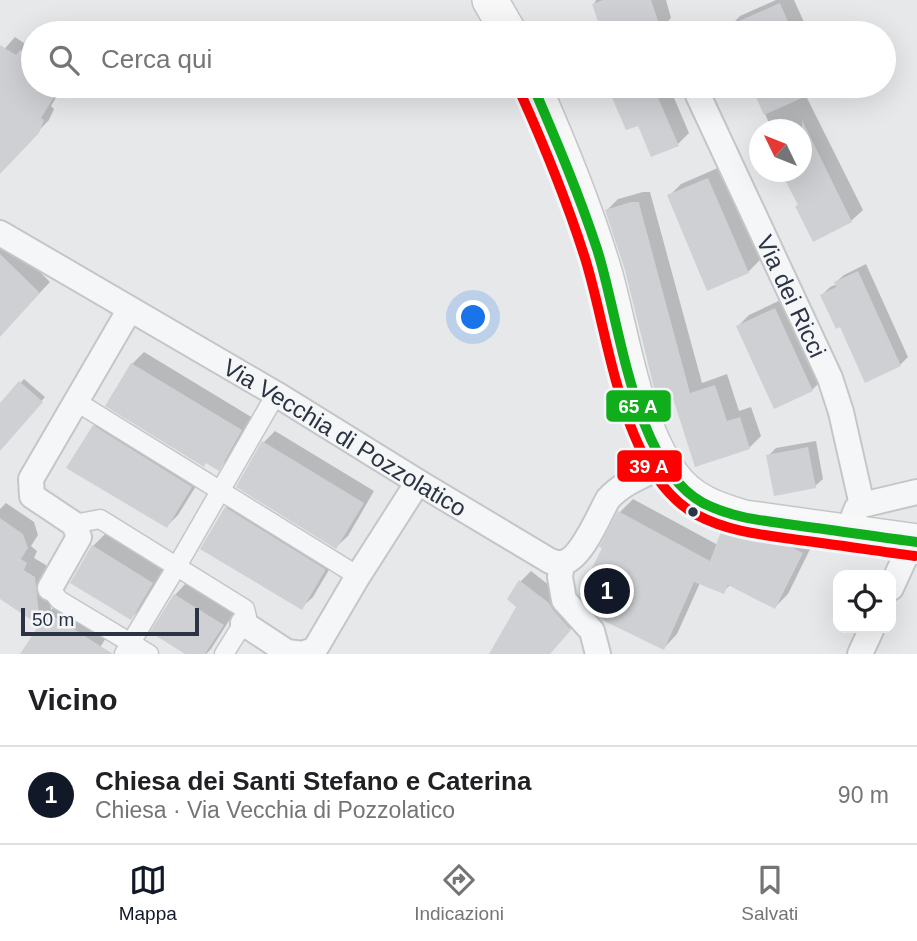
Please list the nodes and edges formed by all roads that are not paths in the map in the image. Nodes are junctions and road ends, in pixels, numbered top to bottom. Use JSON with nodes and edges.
{"nodes":[{"id":1,"x":490,"y":0,"type":"edge"},
{"id":2,"x":502,"y":21,"type":"edge"},
{"id":3,"x":538,"y":98,"type":"edge"},
{"id":4,"x":699,"y":98,"type":"edge"},
{"id":5,"x":0,"y":233,"type":"edge"},
{"id":6,"x":130,"y":309,"type":"junction"},
{"id":7,"x":276,"y":394,"type":"junction"},
{"id":8,"x":77,"y":402,"type":"junction"},
{"id":9,"x":665,"y":466,"type":"junction"},
{"id":10,"x":418,"y":482,"type":"junction"},
{"id":11,"x":220,"y":490,"type":"junction"},
{"id":12,"x":917,"y":492,"type":"edge"},
{"id":13,"x":856,"y":519,"type":"junction"},
{"id":14,"x":74,"y":524,"type":"junction"},
{"id":15,"x":914,"y":542,"type":"edge"},
{"id":16,"x":562,"y":563,"type":"junction"},
{"id":17,"x":177,"y":566,"type":"junction"},
{"id":18,"x":358,"y":576,"type":"junction"},
{"id":19,"x":896,"y":578,"type":"edge"},
{"id":20,"x":50,"y":589,"type":"joint"},
{"id":21,"x":243,"y":623,"type":"junction"},
{"id":22,"x":870,"y":633,"type":"edge"},
{"id":23,"x":127,"y":648,"type":"edge"},
{"id":24,"x":149,"y":654,"type":"edge"},
{"id":25,"x":224,"y":654,"type":"edge"},
{"id":26,"x":598,"y":654,"type":"edge"},
{"id":27,"x":860,"y":654,"type":"edge"}],
"edges":[{"from":1,"to":2,"type":"main road"},
{"from":3,"to":9,"type":"main road"},
{"from":4,"to":13,"type":"street","name":"Via dei Ricci"},
{"from":5,"to":6,"type":"street","name":"Via Vecchia di Pozzolatico"},
{"from":6,"to":7,"type":"street","name":"Via Vecchia di Pozzolatico"},
{"from":6,"to":8,"type":"street"},
{"from":7,"to":10,"type":"street","name":"Via Vecchia di Pozzolatico"},
{"from":7,"to":11,"type":"street"},
{"from":8,"to":11,"type":"street"},
{"from":8,"to":14,"type":"street"},
{"from":9,"to":13,"type":"main road"},
{"from":9,"to":16,"type":"street"},
{"from":10,"to":16,"type":"street","name":"Via Vecchia di Pozzolatico"},
{"from":10,"to":18,"type":"street"},
{"from":11,"to":17,"type":"street"},
{"from":11,"to":18,"type":"street"},
{"from":12,"to":13,"type":"street"},
{"from":13,"to":15,"type":"main road"},
{"from":14,"to":17,"type":"street"},
{"from":14,"to":20,"type":"street"},
{"from":15,"to":19,"type":"street"},
{"from":16,"to":26,"type":"street"},
{"from":17,"to":21,"type":"street"},
{"from":17,"to":23,"type":"street"},
{"from":18,"to":21,"type":"street"},
{"from":20,"to":23,"type":"street"},
{"from":21,"to":25,"type":"street"},
{"from":22,"to":27,"type":"street"},
{"from":23,"to":24,"type":"street"}]}
